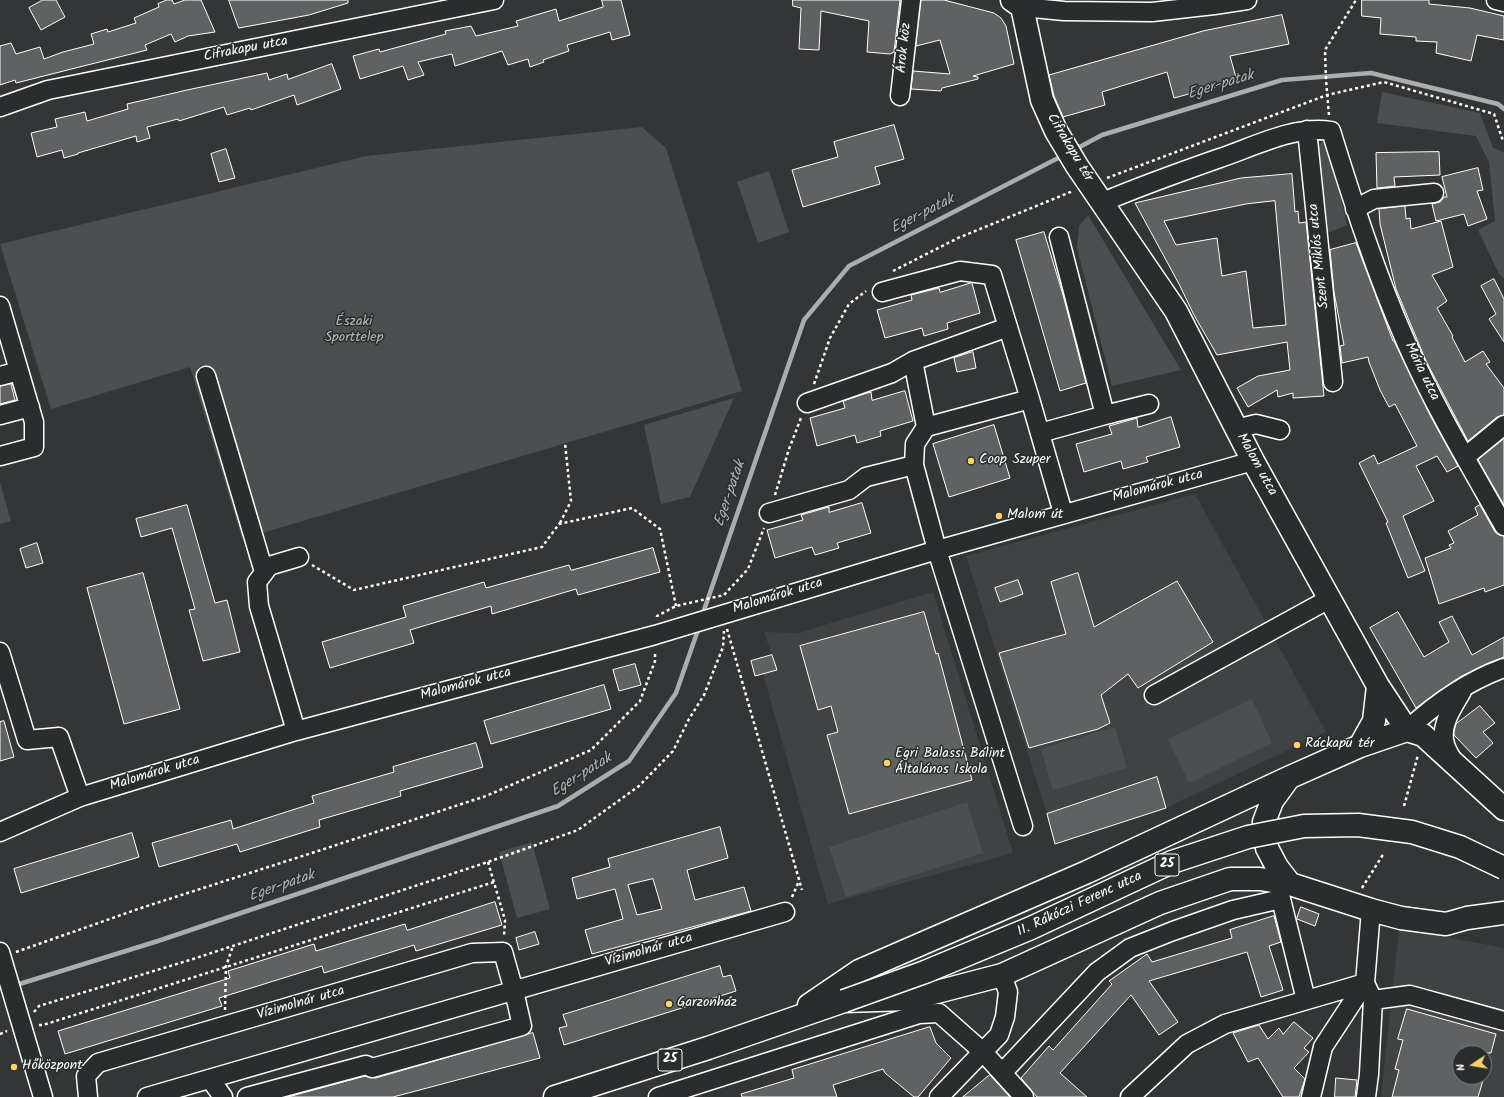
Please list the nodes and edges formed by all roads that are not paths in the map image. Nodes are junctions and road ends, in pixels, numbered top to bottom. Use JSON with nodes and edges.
{"nodes":[{"id":1,"x":494,"y":0,"type":"edge"},
{"id":2,"x":911,"y":0,"type":"edge"},
{"id":3,"x":1246,"y":0,"type":"edge"},
{"id":4,"x":1496,"y":0,"type":"edge"},
{"id":5,"x":1504,"y":2,"type":"edge"},
{"id":6,"x":1017,"y":4,"type":"edge"},
{"id":7,"x":900,"y":96,"type":"dead end"},
{"id":8,"x":0,"y":107,"type":"edge"},
{"id":9,"x":1307,"y":130,"type":"junction"},
{"id":10,"x":1096,"y":193,"type":"junction"},
{"id":11,"x":1434,"y":193,"type":"dead end"},
{"id":12,"x":1355,"y":209,"type":"junction"},
{"id":13,"x":1059,"y":237,"type":"dead end"},
{"id":14,"x":875,"y":291,"type":"road end"},
{"id":15,"x":0,"y":306,"type":"edge"},
{"id":16,"x":1008,"y":327,"type":"junction"},
{"id":17,"x":3,"y":328,"type":"edge"},
{"id":18,"x":913,"y":361,"type":"junction"},
{"id":19,"x":19,"y":371,"type":"junction"},
{"id":20,"x":0,"y":376,"type":"edge"},
{"id":21,"x":206,"y":376,"type":"dead end"},
{"id":22,"x":1332,"y":382,"type":"dead end"},
{"id":23,"x":1030,"y":399,"type":"junction"},
{"id":24,"x":807,"y":403,"type":"road end"},
{"id":25,"x":1149,"y":404,"type":"dead end"},
{"id":26,"x":30,"y":407,"type":"junction"},
{"id":27,"x":1105,"y":414,"type":"junction"},
{"id":28,"x":0,"y":415,"type":"edge"},
{"id":29,"x":1504,"y":425,"type":"edge"},
{"id":30,"x":926,"y":427,"type":"junction"},
{"id":31,"x":1236,"y":429,"type":"junction"},
{"id":32,"x":1280,"y":430,"type":"dead end"},
{"id":33,"x":1040,"y":433,"type":"junction"},
{"id":34,"x":0,"y":456,"type":"edge"},
{"id":35,"x":1465,"y":457,"type":"junction"},
{"id":36,"x":1253,"y":461,"type":"junction"},
{"id":37,"x":914,"y":465,"type":"junction"},
{"id":38,"x":769,"y":513,"type":"road end"},
{"id":39,"x":1063,"y":513,"type":"junction"},
{"id":40,"x":1504,"y":526,"type":"edge"},
{"id":41,"x":937,"y":550,"type":"junction"},
{"id":42,"x":299,"y":557,"type":"road end"},
{"id":43,"x":264,"y":572,"type":"junction"},
{"id":44,"x":1329,"y":598,"type":"junction"},
{"id":45,"x":0,"y":652,"type":"edge"},
{"id":46,"x":1504,"y":668,"type":"edge"},
{"id":47,"x":1378,"y":686,"type":"junction"},
{"id":48,"x":1465,"y":687,"type":"junction"},
{"id":49,"x":1154,"y":695,"type":"dead end"},
{"id":50,"x":296,"y":731,"type":"junction"},
{"id":51,"x":1415,"y":733,"type":"junction"},
{"id":52,"x":1360,"y":746,"type":"junction"},
{"id":53,"x":1453,"y":761,"type":"junction"},
{"id":54,"x":1288,"y":778,"type":"junction"},
{"id":55,"x":80,"y":797,"type":"junction"},
{"id":56,"x":1504,"y":809,"type":"edge"},
{"id":57,"x":1023,"y":826,"type":"dead end"},
{"id":58,"x":0,"y":832,"type":"edge"},
{"id":59,"x":1268,"y":848,"type":"junction"},
{"id":60,"x":1504,"y":868,"type":"edge"},
{"id":61,"x":1230,"y":879,"type":"junction"},
{"id":62,"x":1290,"y":884,"type":"junction"},
{"id":63,"x":1371,"y":910,"type":"junction"},
{"id":64,"x":785,"y":912,"type":"dead end"},
{"id":65,"x":1504,"y":913,"type":"edge"},
{"id":66,"x":1446,"y":924,"type":"junction"},
{"id":67,"x":1504,"y":930,"type":"edge"},
{"id":68,"x":2,"y":960,"type":"edge"},
{"id":69,"x":1002,"y":974,"type":"junction"},
{"id":70,"x":1365,"y":983,"type":"junction"},
{"id":71,"x":514,"y":991,"type":"junction"},
{"id":72,"x":1306,"y":1000,"type":"junction"},
{"id":73,"x":1373,"y":1000,"type":"junction"},
{"id":74,"x":844,"y":1001,"type":"junction"},
{"id":75,"x":1504,"y":1021,"type":"edge"},
{"id":76,"x":785,"y":1022,"type":"junction"},
{"id":77,"x":982,"y":1051,"type":"junction"},
{"id":78,"x":1002,"y":1073,"type":"junction"},
{"id":79,"x":210,"y":1079,"type":"junction"},
{"id":80,"x":43,"y":1097,"type":"edge"},
{"id":81,"x":88,"y":1097,"type":"edge"},
{"id":82,"x":147,"y":1097,"type":"edge"},
{"id":83,"x":223,"y":1097,"type":"edge"},
{"id":84,"x":246,"y":1097,"type":"edge"},
{"id":85,"x":555,"y":1097,"type":"edge"},
{"id":86,"x":658,"y":1097,"type":"edge"},
{"id":87,"x":939,"y":1097,"type":"edge"},
{"id":88,"x":1024,"y":1097,"type":"edge"},
{"id":89,"x":1130,"y":1097,"type":"edge"},
{"id":90,"x":1311,"y":1097,"type":"edge"},
{"id":91,"x":1366,"y":1097,"type":"edge"}],
"edges":[{"from":1,"to":8,"type":"street","name":"Cifrakapu utca"},
{"from":2,"to":7,"type":"street","name":"Árok köz"},
{"from":3,"to":6,"type":"street","name":"Cifrakapu tér"},
{"from":4,"to":5,"type":"street"},
{"from":6,"to":10,"type":"main road","name":"Cifrakapu tér"},
{"from":9,"to":10,"type":"street"},
{"from":9,"to":12,"type":"street","name":"Mária utca"},
{"from":9,"to":22,"type":"street","name":"Szent Miklós utca"},
{"from":10,"to":31,"type":"main road","name":"Malom utca"},
{"from":11,"to":12,"type":"street"},
{"from":12,"to":35,"type":"street","name":"Mária utca"},
{"from":13,"to":27,"type":"street"},
{"from":14,"to":16,"type":"street"},
{"from":15,"to":17,"type":"street"},
{"from":16,"to":18,"type":"street"},
{"from":16,"to":23,"type":"street"},
{"from":17,"to":19,"type":"street"},
{"from":18,"to":24,"type":"street"},
{"from":18,"to":30,"type":"street"},
{"from":19,"to":20,"type":"street"},
{"from":19,"to":26,"type":"street"},
{"from":21,"to":43,"type":"street"},
{"from":23,"to":30,"type":"street"},
{"from":23,"to":33,"type":"street"},
{"from":25,"to":27,"type":"street"},
{"from":26,"to":28,"type":"street"},
{"from":26,"to":34,"type":"street"},
{"from":27,"to":33,"type":"street"},
{"from":29,"to":35,"type":"street"},
{"from":30,"to":37,"type":"street"},
{"from":31,"to":32,"type":"street"},
{"from":31,"to":36,"type":"main road","name":"Malom utca"},
{"from":33,"to":39,"type":"street"},
{"from":35,"to":40,"type":"street","name":"Mária utca"},
{"from":36,"to":39,"type":"street","name":"Malomárok utca"},
{"from":36,"to":44,"type":"main road","name":"Malom utca"},
{"from":37,"to":38,"type":"street"},
{"from":37,"to":41,"type":"street"},
{"from":39,"to":41,"type":"street","name":"Malomárok utca"},
{"from":41,"to":50,"type":"street","name":"Malomárok utca"},
{"from":41,"to":57,"type":"street"},
{"from":42,"to":43,"type":"street"},
{"from":43,"to":50,"type":"street"},
{"from":44,"to":47,"type":"main road","name":"Malom utca"},
{"from":44,"to":49,"type":"street"},
{"from":45,"to":55,"type":"street"},
{"from":46,"to":48,"type":"street"},
{"from":47,"to":51,"type":"main road","name":"Malom utca"},
{"from":47,"to":52,"type":"main road"},
{"from":48,"to":51,"type":"street"},
{"from":48,"to":53,"type":"street"},
{"from":50,"to":55,"type":"street","name":"Malomárok utca"},
{"from":51,"to":52,"type":"main road"},
{"from":51,"to":53,"type":"main road"},
{"from":52,"to":54,"type":"main road"},
{"from":53,"to":56,"type":"main road"},
{"from":54,"to":59,"type":"main road"},
{"from":54,"to":76,"type":"main road","name":"II. Rákóczi Ferenc utca"},
{"from":55,"to":58,"type":"street","name":"Malomárok utca"},
{"from":59,"to":61,"type":"main road"},
{"from":59,"to":62,"type":"main road"},
{"from":60,"to":74,"type":"main road","name":"II. Rákóczi Ferenc utca","number":"25","bridge":true},
{"from":61,"to":62,"type":"main road","name":"II. Rákóczi Ferenc utca"},
{"from":61,"to":69,"type":"main road","name":"II. Rákóczi Ferenc utca"},
{"from":62,"to":63,"type":"main road"},
{"from":63,"to":66,"type":"main road"},
{"from":63,"to":70,"type":"street"},
{"from":64,"to":71,"type":"street","name":"Vízimolnár utca"},
{"from":65,"to":66,"type":"main road"},
{"from":66,"to":67,"type":"main road"},
{"from":68,"to":80,"type":"street"},
{"from":69,"to":74,"type":"main road","name":"II. Rákóczi Ferenc utca"},
{"from":69,"to":77,"type":"street"},
{"from":70,"to":72,"type":"street"},
{"from":70,"to":73,"type":"street"},
{"from":70,"to":90,"type":"street"},
{"from":71,"to":79,"type":"street","name":"Vízimolnár utca"},
{"from":71,"to":81,"type":"street","name":"Vízimolnár utca"},
{"from":71,"to":84,"type":"street"},
{"from":72,"to":78,"type":"street"},
{"from":72,"to":89,"type":"street"},
{"from":73,"to":75,"type":"street"},
{"from":73,"to":91,"type":"street"},
{"from":74,"to":76,"type":"main road","name":"II. Rákóczi Ferenc utca","number":"25"},
{"from":76,"to":85,"type":"main road","name":"II. Rákóczi Ferenc utca","number":"25"},
{"from":77,"to":78,"type":"street"},
{"from":77,"to":86,"type":"street"},
{"from":77,"to":87,"type":"street"},
{"from":78,"to":88,"type":"street"},
{"from":79,"to":82,"type":"street","name":"Vízimolnár utca"},
{"from":79,"to":83,"type":"street"}]}
